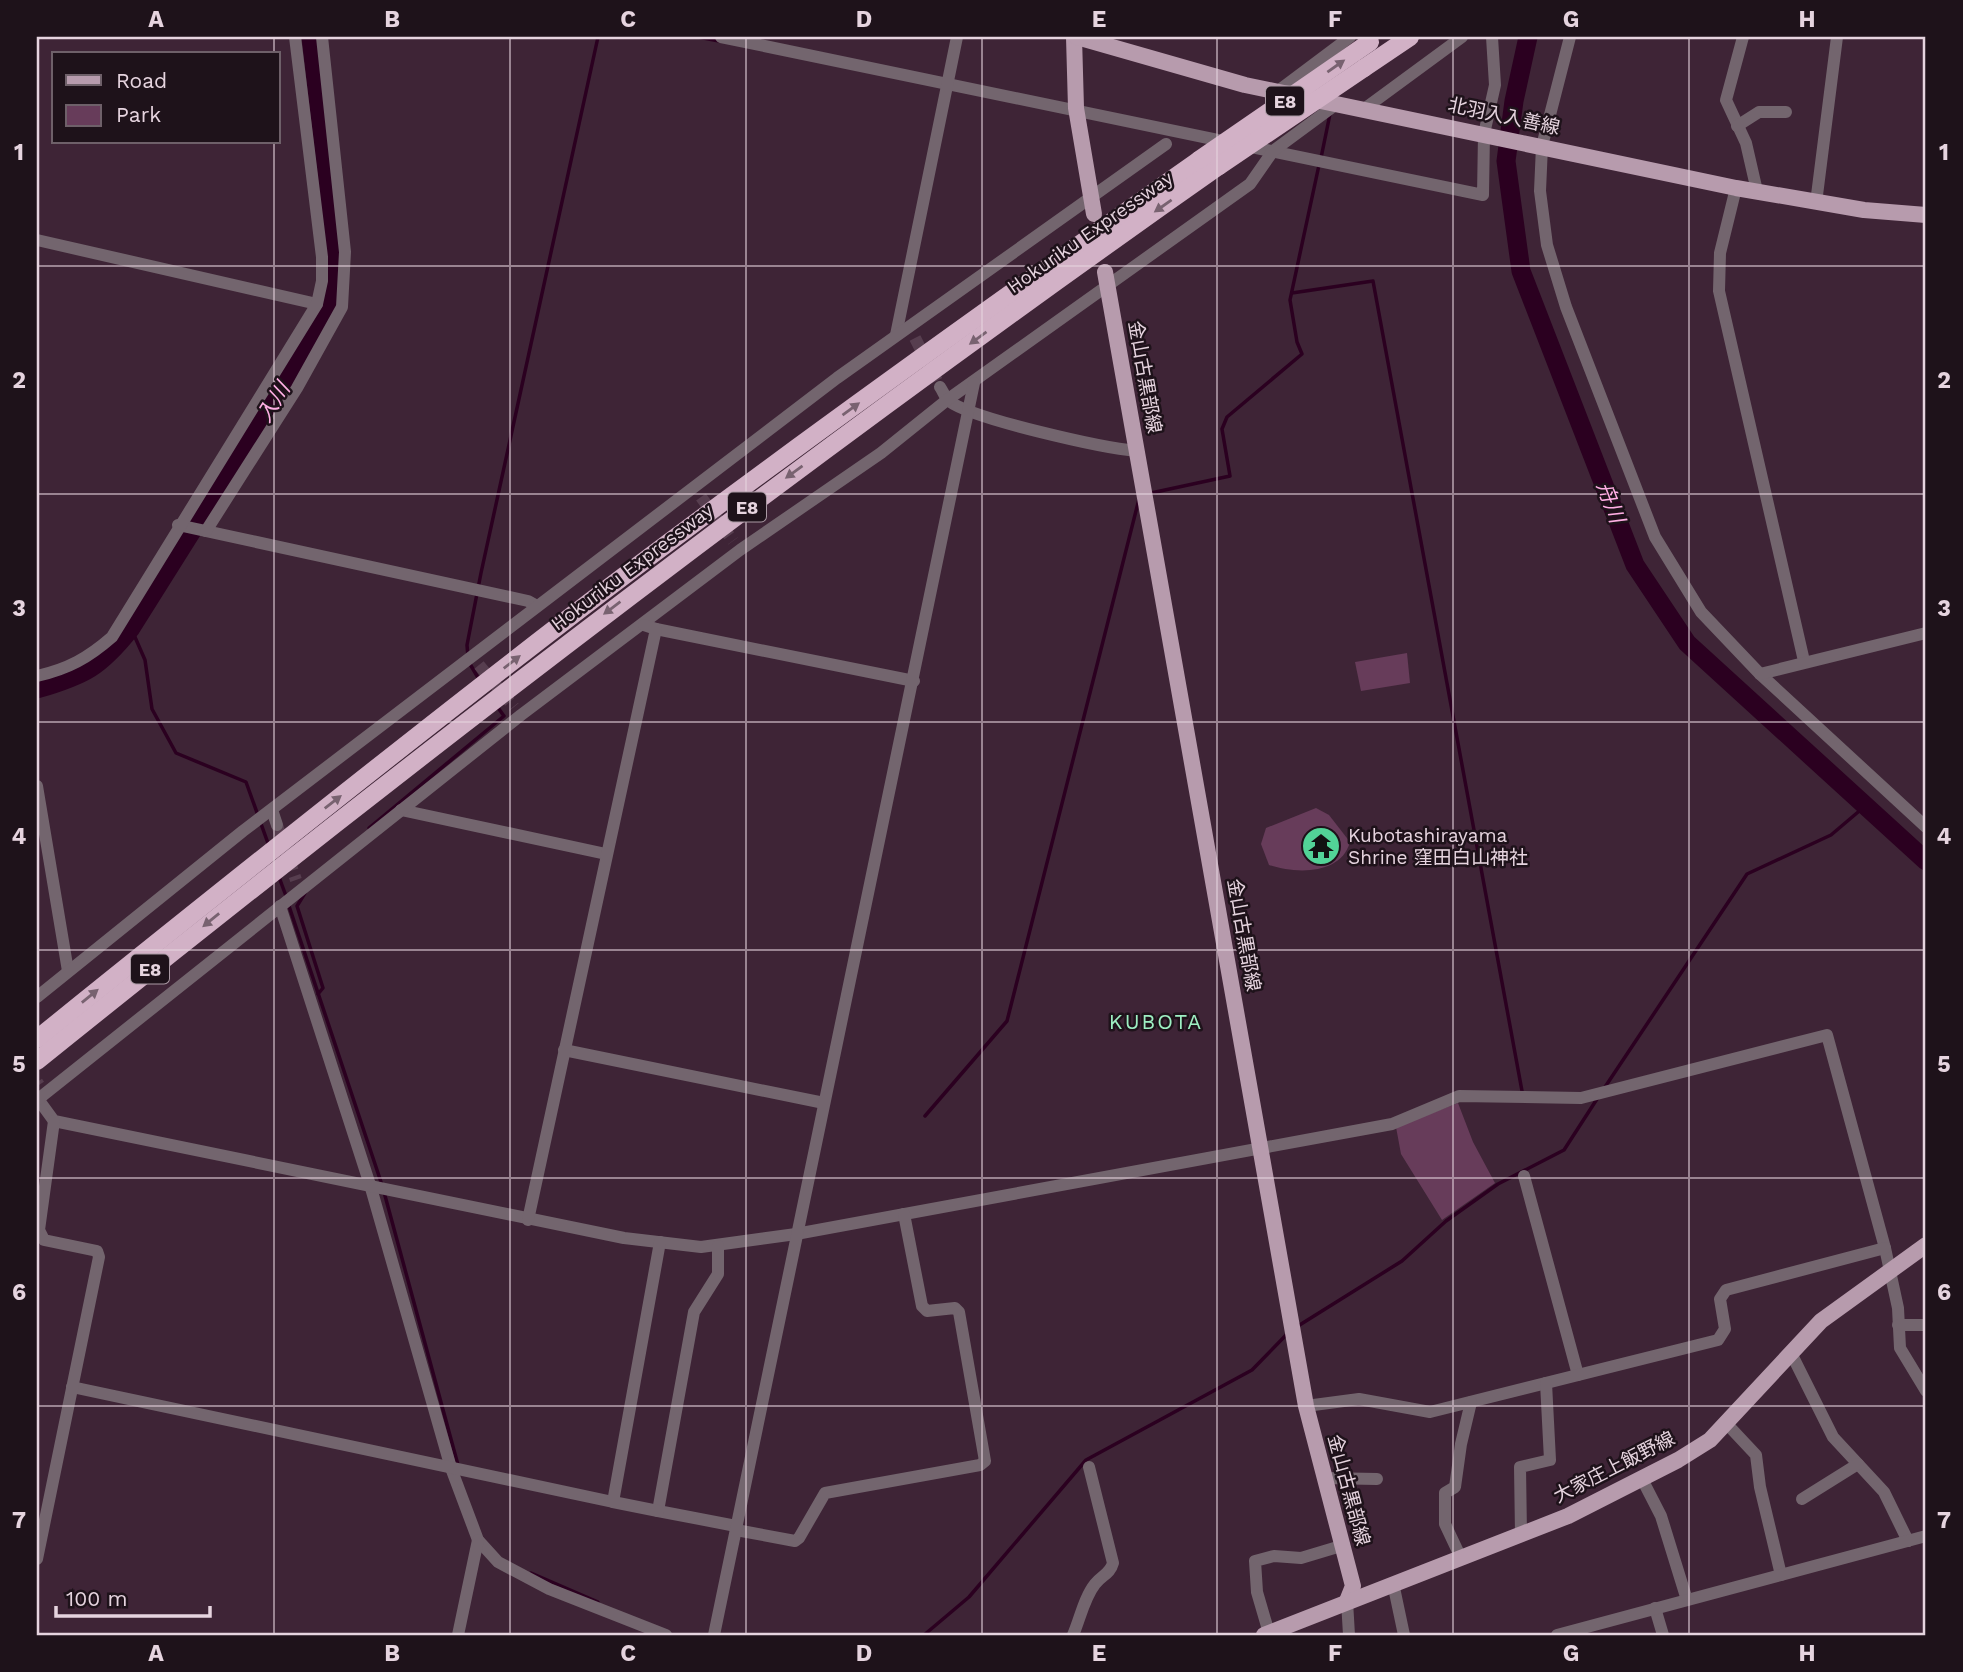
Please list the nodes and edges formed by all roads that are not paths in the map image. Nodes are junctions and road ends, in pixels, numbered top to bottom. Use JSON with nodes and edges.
{"nodes":[{"id":1,"x":295,"y":37,"type":"edge"},
{"id":2,"x":322,"y":37,"type":"edge"},
{"id":3,"x":721,"y":37,"type":"edge"},
{"id":4,"x":957,"y":37,"type":"edge"},
{"id":5,"x":1076,"y":37,"type":"edge"},
{"id":6,"x":1350,"y":37,"type":"edge"},
{"id":7,"x":1410,"y":37,"type":"edge"},
{"id":8,"x":1462,"y":37,"type":"edge"},
{"id":9,"x":1492,"y":37,"type":"edge"},
{"id":10,"x":1570,"y":37,"type":"edge"},
{"id":11,"x":1743,"y":37,"type":"edge"},
{"id":12,"x":1837,"y":37,"type":"edge"},
{"id":13,"x":1374,"y":39,"type":"edge"},
{"id":14,"x":947,"y":83,"type":"junction"},
{"id":15,"x":1278,"y":91,"type":"junction"},
{"id":16,"x":1338,"y":103,"type":"junction"},
{"id":17,"x":1076,"y":108,"type":"junction"},
{"id":18,"x":1364,"y":109,"type":"junction"},
{"id":19,"x":1786,"y":112,"type":"dead end"},
{"id":20,"x":1737,"y":126,"type":"junction"},
{"id":21,"x":1486,"y":134,"type":"junction"},
{"id":22,"x":1166,"y":144,"type":"dead end"},
{"id":23,"x":1542,"y":146,"type":"junction"},
{"id":24,"x":1273,"y":151,"type":"junction"},
{"id":25,"x":1736,"y":188,"type":"junction"},
{"id":26,"x":1757,"y":191,"type":"junction"},
{"id":27,"x":1090,"y":195,"type":"junction"},
{"id":28,"x":1816,"y":203,"type":"junction"},
{"id":29,"x":1094,"y":214,"type":"dead end"},
{"id":30,"x":1926,"y":215,"type":"edge"},
{"id":31,"x":37,"y":240,"type":"edge"},
{"id":32,"x":1106,"y":280,"type":"junction"},
{"id":33,"x":317,"y":304,"type":"junction"},
{"id":34,"x":906,"y":333,"type":"junction"},
{"id":35,"x":974,"y":383,"type":"junction"},
{"id":36,"x":940,"y":387,"type":"tunnel mouth"},
{"id":37,"x":947,"y":400,"type":"junction"},
{"id":38,"x":970,"y":411,"type":"junction"},
{"id":39,"x":1137,"y":451,"type":"junction"},
{"id":40,"x":178,"y":525,"type":"junction"},
{"id":41,"x":206,"y":531,"type":"junction"},
{"id":42,"x":537,"y":606,"type":"junction"},
{"id":43,"x":650,"y":627,"type":"junction"},
{"id":44,"x":1926,"y":633,"type":"edge"},
{"id":45,"x":1804,"y":661,"type":"junction"},
{"id":46,"x":1760,"y":674,"type":"junction"},
{"id":47,"x":37,"y":676,"type":"edge"},
{"id":48,"x":914,"y":681,"type":"junction"},
{"id":49,"x":37,"y":786,"type":"edge"},
{"id":50,"x":272,"y":810,"type":"junction"},
{"id":51,"x":401,"y":810,"type":"junction"},
{"id":52,"x":277,"y":825,"type":"tunnel mouth"},
{"id":53,"x":1926,"y":827,"type":"edge"},
{"id":54,"x":282,"y":853,"type":"junction"},
{"id":55,"x":606,"y":854,"type":"junction"},
{"id":56,"x":261,"y":869,"type":"junction"},
{"id":57,"x":280,"y":906,"type":"junction"},
{"id":58,"x":68,"y":971,"type":"junction"},
{"id":59,"x":37,"y":997,"type":"edge"},
{"id":60,"x":37,"y":1039,"type":"edge"},
{"id":61,"x":564,"y":1049,"type":"junction"},
{"id":62,"x":37,"y":1061,"type":"edge"},
{"id":63,"x":40,"y":1094,"type":"edge"},
{"id":64,"x":824,"y":1103,"type":"junction"},
{"id":65,"x":54,"y":1121,"type":"junction"},
{"id":66,"x":1261,"y":1149,"type":"junction"},
{"id":67,"x":1524,"y":1176,"type":"dead end"},
{"id":68,"x":371,"y":1188,"type":"junction"},
{"id":69,"x":904,"y":1214,"type":"junction"},
{"id":70,"x":528,"y":1220,"type":"junction"},
{"id":71,"x":796,"y":1234,"type":"junction"},
{"id":72,"x":660,"y":1242,"type":"junction"},
{"id":73,"x":1926,"y":1245,"type":"edge"},
{"id":74,"x":718,"y":1246,"type":"junction"},
{"id":75,"x":1885,"y":1248,"type":"junction"},
{"id":76,"x":1889,"y":1270,"type":"junction"},
{"id":77,"x":1898,"y":1325,"type":"junction"},
{"id":78,"x":1926,"y":1325,"type":"edge"},
{"id":79,"x":1791,"y":1353,"type":"junction"},
{"id":80,"x":1578,"y":1375,"type":"junction"},
{"id":81,"x":1546,"y":1383,"type":"junction"},
{"id":82,"x":72,"y":1387,"type":"junction"},
{"id":83,"x":1926,"y":1391,"type":"edge"},
{"id":84,"x":1471,"y":1402,"type":"junction"},
{"id":85,"x":1306,"y":1406,"type":"junction"},
{"id":86,"x":1726,"y":1423,"type":"junction"},
{"id":87,"x":1858,"y":1464,"type":"junction"},
{"id":88,"x":1089,"y":1467,"type":"dead end"},
{"id":89,"x":451,"y":1468,"type":"junction"},
{"id":90,"x":1324,"y":1478,"type":"junction"},
{"id":91,"x":1377,"y":1479,"type":"dead end"},
{"id":92,"x":1642,"y":1479,"type":"junction"},
{"id":93,"x":1802,"y":1499,"type":"dead end"},
{"id":94,"x":613,"y":1502,"type":"junction"},
{"id":95,"x":658,"y":1511,"type":"junction"},
{"id":96,"x":736,"y":1528,"type":"junction"},
{"id":97,"x":1521,"y":1534,"type":"junction"},
{"id":98,"x":1926,"y":1536,"type":"edge"},
{"id":99,"x":478,"y":1540,"type":"junction"},
{"id":100,"x":1908,"y":1541,"type":"junction"},
{"id":101,"x":1341,"y":1546,"type":"junction"},
{"id":102,"x":1461,"y":1558,"type":"junction"},
{"id":103,"x":37,"y":1559,"type":"edge"},
{"id":104,"x":1781,"y":1575,"type":"junction"},
{"id":105,"x":1393,"y":1583,"type":"junction"},
{"id":106,"x":1687,"y":1600,"type":"junction"},
{"id":107,"x":1347,"y":1601,"type":"junction"},
{"id":108,"x":1655,"y":1608,"type":"junction"},
{"id":109,"x":1266,"y":1634,"type":"edge"},
{"id":110,"x":458,"y":1635,"type":"edge"},
{"id":111,"x":666,"y":1635,"type":"edge"},
{"id":112,"x":714,"y":1635,"type":"edge"},
{"id":113,"x":1073,"y":1635,"type":"edge"},
{"id":114,"x":1349,"y":1635,"type":"edge"},
{"id":115,"x":1404,"y":1635,"type":"edge"},
{"id":116,"x":1557,"y":1635,"type":"edge"},
{"id":117,"x":1662,"y":1635,"type":"edge"}],
"edges":[{"from":1,"to":33,"type":"street"},
{"from":2,"to":41,"type":"street"},
{"from":3,"to":14,"type":"street"},
{"from":4,"to":14,"type":"street"},
{"from":5,"to":15,"type":"main road","name":"北羽入入善線"},
{"from":5,"to":17,"type":"main road"},
{"from":6,"to":15,"type":"street"},
{"from":7,"to":54,"type":"highway","name":"Hokuriku Expressway","number":"E8","one_way":true,"bridge":true},
{"from":8,"to":18,"type":"street"},
{"from":9,"to":21,"type":"street"},
{"from":10,"to":23,"type":"street"},
{"from":11,"to":20,"type":"street"},
{"from":12,"to":28,"type":"street"},
{"from":54,"to":13,"type":"highway","name":"Hokuriku Expressway","number":"E8","one_way":true,"bridge":true},
{"from":14,"to":17,"type":"street"},
{"from":14,"to":34,"type":"street"},
{"from":15,"to":16,"type":"main road","name":"北羽入入善線"},
{"from":16,"to":18,"type":"main road","name":"北羽入入善線"},
{"from":16,"to":24,"type":"street"},
{"from":17,"to":24,"type":"street"},
{"from":17,"to":27,"type":"main road"},
{"from":18,"to":21,"type":"main road","name":"北羽入入善線"},
{"from":19,"to":20,"type":"street"},
{"from":20,"to":26,"type":"street"},
{"from":21,"to":23,"type":"main road","name":"北羽入入善線"},
{"from":21,"to":24,"type":"street"},
{"from":22,"to":27,"type":"street"},
{"from":23,"to":25,"type":"main road","name":"北羽入入善線"},
{"from":23,"to":46,"type":"street"},
{"from":24,"to":32,"type":"street"},
{"from":25,"to":26,"type":"main road","name":"北羽入入善線"},
{"from":25,"to":45,"type":"street"},
{"from":26,"to":28,"type":"main road","name":"北羽入入善線"},
{"from":27,"to":29,"type":"main road"},
{"from":27,"to":34,"type":"street"},
{"from":28,"to":30,"type":"main road","name":"北羽入入善線"},
{"from":31,"to":33,"type":"street"},
{"from":32,"to":35,"type":"street"},
{"from":32,"to":39,"type":"main road","name":"金山古黒部線"},
{"from":33,"to":40,"type":"street"},
{"from":34,"to":42,"type":"street"},
{"from":35,"to":37,"type":"street"},
{"from":35,"to":38,"type":"street"},
{"from":36,"to":37,"type":"street"},
{"from":37,"to":38,"type":"street"},
{"from":37,"to":43,"type":"street"},
{"from":38,"to":39,"type":"street"},
{"from":38,"to":48,"type":"street"},
{"from":39,"to":66,"type":"main road","name":"金山古黒部線"},
{"from":40,"to":41,"type":"street"},
{"from":40,"to":47,"type":"street"},
{"from":41,"to":42,"type":"street"},
{"from":42,"to":50,"type":"street"},
{"from":43,"to":48,"type":"street"},
{"from":43,"to":51,"type":"street"},
{"from":43,"to":55,"type":"street"},
{"from":44,"to":45,"type":"street"},
{"from":45,"to":46,"type":"street"},
{"from":46,"to":53,"type":"street"},
{"from":48,"to":64,"type":"street"},
{"from":49,"to":58,"type":"street"},
{"from":50,"to":52,"type":"street"},
{"from":50,"to":58,"type":"street"},
{"from":51,"to":55,"type":"street"},
{"from":51,"to":57,"type":"street"},
{"from":54,"to":56,"type":"highway","name":"Hokuriku Expressway","number":"E8"},
{"from":55,"to":61,"type":"street"},
{"from":60,"to":56,"type":"highway","name":"Hokuriku Expressway","number":"E8","one_way":true},
{"from":56,"to":62,"type":"highway","name":"Hokuriku Expressway","number":"E8","one_way":true},
{"from":57,"to":63,"type":"street"},
{"from":57,"to":68,"type":"street"},
{"from":58,"to":59,"type":"street"},
{"from":61,"to":64,"type":"street"},
{"from":61,"to":70,"type":"street"},
{"from":63,"to":65,"type":"street"},
{"from":64,"to":71,"type":"street"},
{"from":65,"to":68,"type":"street"},
{"from":65,"to":82,"type":"street"},
{"from":66,"to":69,"type":"street"},
{"from":66,"to":75,"type":"street"},
{"from":66,"to":85,"type":"main road","name":"金山古黒部線"},
{"from":67,"to":80,"type":"street"},
{"from":68,"to":70,"type":"street"},
{"from":68,"to":89,"type":"street"},
{"from":69,"to":71,"type":"street"},
{"from":69,"to":96,"type":"street"},
{"from":70,"to":72,"type":"street"},
{"from":71,"to":74,"type":"street"},
{"from":71,"to":96,"type":"street"},
{"from":72,"to":74,"type":"street"},
{"from":72,"to":94,"type":"street"},
{"from":73,"to":76,"type":"main road","name":"大家庄上飯野線"},
{"from":74,"to":95,"type":"street"},
{"from":75,"to":76,"type":"street"},
{"from":75,"to":80,"type":"street"},
{"from":76,"to":77,"type":"street"},
{"from":76,"to":79,"type":"main road","name":"大家庄上飯野線"},
{"from":77,"to":78,"type":"street"},
{"from":77,"to":83,"type":"street"},
{"from":79,"to":86,"type":"main road","name":"大家庄上飯野線"},
{"from":79,"to":87,"type":"street"},
{"from":80,"to":81,"type":"street"},
{"from":81,"to":84,"type":"street"},
{"from":81,"to":97,"type":"street"},
{"from":82,"to":89,"type":"street"},
{"from":82,"to":103,"type":"street"},
{"from":84,"to":85,"type":"street"},
{"from":84,"to":102,"type":"street"},
{"from":85,"to":90,"type":"main road","name":"金山古黒部線"},
{"from":86,"to":92,"type":"main road","name":"大家庄上飯野線"},
{"from":86,"to":104,"type":"street"},
{"from":87,"to":93,"type":"street"},
{"from":87,"to":100,"type":"street"},
{"from":88,"to":113,"type":"street"},
{"from":89,"to":94,"type":"street"},
{"from":89,"to":99,"type":"street"},
{"from":90,"to":91,"type":"street"},
{"from":90,"to":101,"type":"main road","name":"金山古黒部線"},
{"from":92,"to":97,"type":"main road","name":"大家庄上飯野線"},
{"from":92,"to":106,"type":"street"},
{"from":94,"to":95,"type":"street"},
{"from":95,"to":96,"type":"street"},
{"from":96,"to":112,"type":"street"},
{"from":97,"to":102,"type":"main road","name":"大家庄上飯野線"},
{"from":98,"to":100,"type":"street"},
{"from":99,"to":110,"type":"street"},
{"from":99,"to":111,"type":"street"},
{"from":100,"to":104,"type":"street"},
{"from":101,"to":107,"type":"main road","name":"金山古黒部線"},
{"from":101,"to":109,"type":"street"},
{"from":102,"to":105,"type":"main road","name":"大家庄上飯野線"},
{"from":104,"to":106,"type":"street"},
{"from":105,"to":107,"type":"main road","name":"大家庄上飯野線"},
{"from":105,"to":115,"type":"street"},
{"from":106,"to":108,"type":"street"},
{"from":107,"to":109,"type":"main road","name":"大家庄上飯野線"},
{"from":107,"to":114,"type":"street"},
{"from":108,"to":116,"type":"street"},
{"from":108,"to":117,"type":"street"}]}
